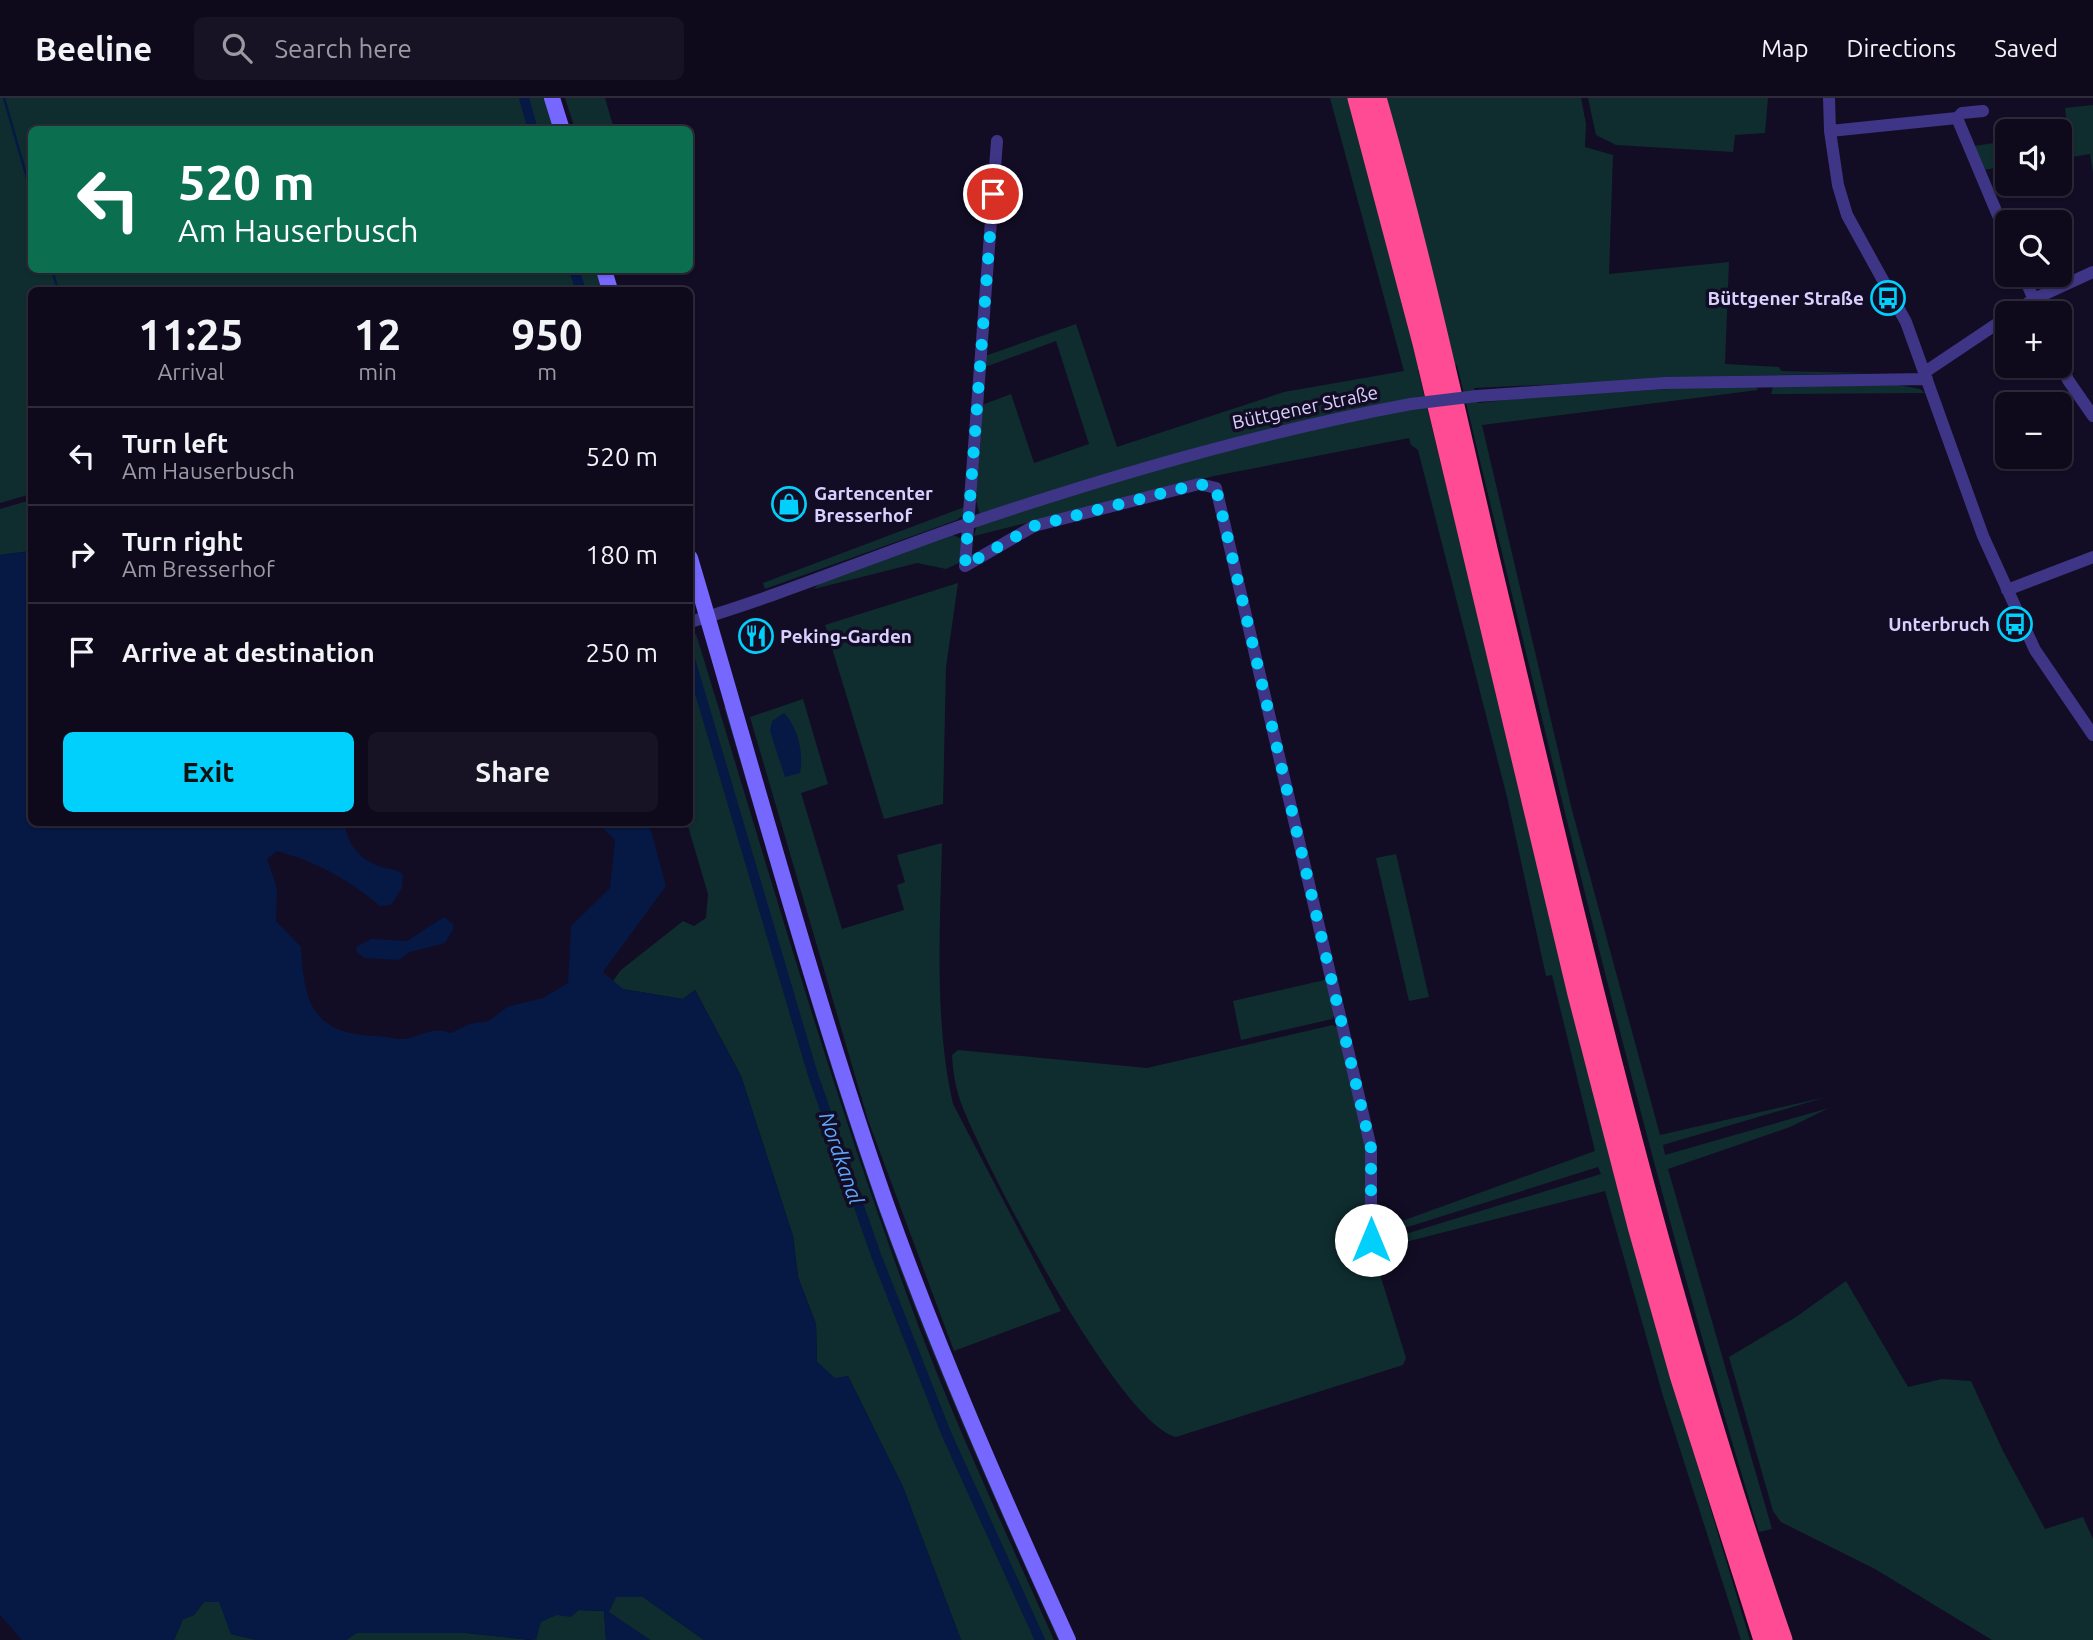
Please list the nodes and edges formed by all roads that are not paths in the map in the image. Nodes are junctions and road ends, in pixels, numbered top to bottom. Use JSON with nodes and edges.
{"nodes":[{"id":1,"x":552,"y":98,"type":"edge"},
{"id":2,"x":1357,"y":98,"type":"edge"},
{"id":3,"x":1376,"y":98,"type":"edge"},
{"id":4,"x":1829,"y":98,"type":"edge"},
{"id":5,"x":1983,"y":111,"type":"dead end"},
{"id":6,"x":1957,"y":118,"type":"junction"},
{"id":7,"x":561,"y":126,"type":"edge"},
{"id":8,"x":1830,"y":131,"type":"junction"},
{"id":9,"x":997,"y":141,"type":"dead end"},
{"id":10,"x":1996,"y":210,"type":"edge"},
{"id":11,"x":2093,"y":272,"type":"edge"},
{"id":12,"x":2029,"y":287,"type":"edge"},
{"id":13,"x":2034,"y":299,"type":"junction"},
{"id":14,"x":2031,"y":301,"type":"edge"},
{"id":15,"x":1995,"y":326,"type":"edge"},
{"id":16,"x":1926,"y":376,"type":"junction"},
{"id":17,"x":2067,"y":378,"type":"edge"},
{"id":18,"x":2093,"y":416,"type":"edge"},
{"id":19,"x":970,"y":523,"type":"junction"},
{"id":20,"x":2093,"y":557,"type":"edge"},
{"id":21,"x":693,"y":573,"type":"edge"},
{"id":22,"x":2007,"y":590,"type":"junction"},
{"id":23,"x":702,"y":618,"type":"edge"},
{"id":24,"x":2093,"y":735,"type":"edge"},
{"id":25,"x":1371,"y":1240,"type":"dead end"},
{"id":26,"x":1068,"y":1640,"type":"edge"},
{"id":27,"x":1764,"y":1640,"type":"edge"},
{"id":28,"x":1782,"y":1640,"type":"edge"}],
"edges":[{"from":1,"to":7,"type":"main road"},
{"from":2,"to":27,"type":"highway"},
{"from":3,"to":28,"type":"highway"},
{"from":4,"to":8,"type":"street"},
{"from":5,"to":6,"type":"street"},
{"from":6,"to":8,"type":"street"},
{"from":6,"to":10,"type":"street"},
{"from":8,"to":16,"type":"street"},
{"from":9,"to":19,"type":"street"},
{"from":11,"to":13,"type":"street"},
{"from":12,"to":13,"type":"street"},
{"from":13,"to":14,"type":"street"},
{"from":15,"to":16,"type":"street"},
{"from":16,"to":19,"type":"street","name":"Büttgener Straße","bridge":true},
{"from":16,"to":22,"type":"street"},
{"from":17,"to":18,"type":"street"},
{"from":19,"to":23,"type":"street","name":"Büttgener Straße"},
{"from":19,"to":25,"type":"street"},
{"from":20,"to":22,"type":"street"},
{"from":21,"to":23,"type":"main road"},
{"from":22,"to":24,"type":"street"},
{"from":23,"to":26,"type":"main road"}]}
